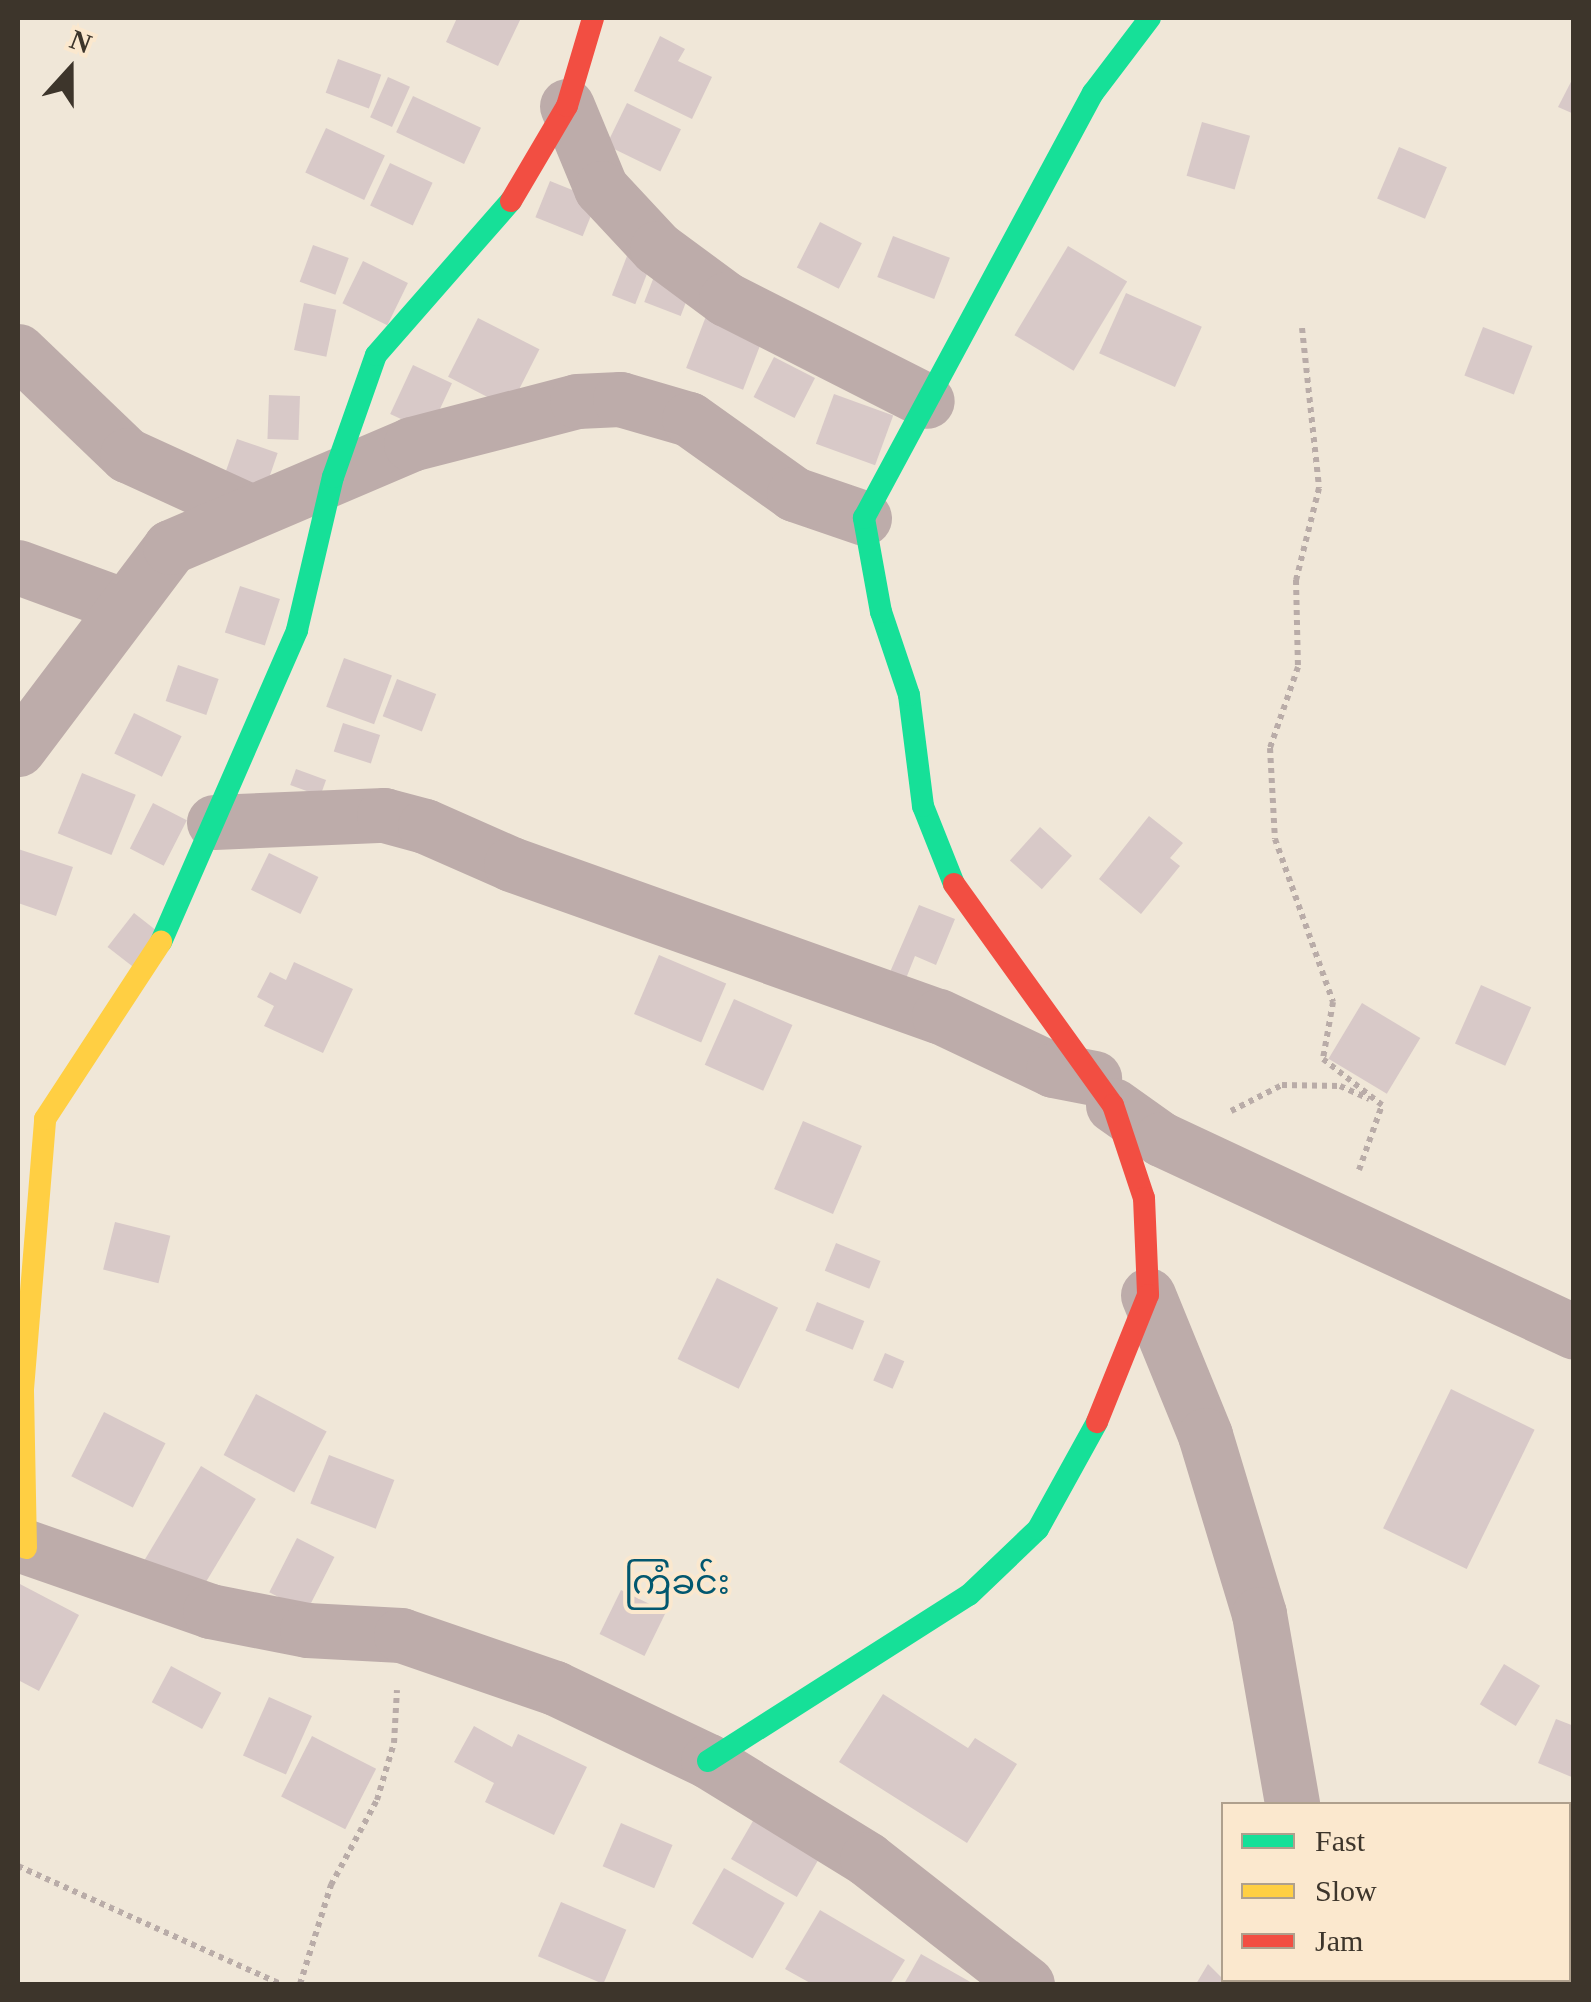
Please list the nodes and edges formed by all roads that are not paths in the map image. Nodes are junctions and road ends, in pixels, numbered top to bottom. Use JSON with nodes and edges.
{"nodes":[{"id":1,"x":593,"y":18,"type":"edge"},
{"id":2,"x":1150,"y":18,"type":"edge"},
{"id":3,"x":566,"y":106,"type":"junction"},
{"id":4,"x":18,"y":351,"type":"edge"},
{"id":5,"x":927,"y":401,"type":"junction"},
{"id":6,"x":333,"y":477,"type":"junction"},
{"id":7,"x":245,"y":509,"type":"junction"},
{"id":8,"x":864,"y":518,"type":"junction"},
{"id":9,"x":18,"y":567,"type":"edge"},
{"id":10,"x":122,"y":605,"type":"junction"},
{"id":11,"x":18,"y":749,"type":"edge"},
{"id":12,"x":214,"y":822,"type":"junction"},
{"id":13,"x":1104,"y":1092,"type":"junction"},
{"id":14,"x":1148,"y":1295,"type":"junction"},
{"id":15,"x":1574,"y":1332,"type":"edge"},
{"id":16,"x":22,"y":1546,"type":"edge"},
{"id":17,"x":708,"y":1761,"type":"junction"},
{"id":18,"x":1292,"y":1802,"type":"edge"},
{"id":19,"x":1027,"y":1984,"type":"edge"}],
"edges":[{"from":1,"to":3,"type":"street"},
{"from":2,"to":5,"type":"street"},
{"from":3,"to":5,"type":"street"},
{"from":3,"to":6,"type":"street"},
{"from":4,"to":7,"type":"street"},
{"from":5,"to":8,"type":"street"},
{"from":6,"to":7,"type":"street"},
{"from":6,"to":8,"type":"street"},
{"from":6,"to":12,"type":"street"},
{"from":7,"to":10,"type":"street"},
{"from":8,"to":13,"type":"street"},
{"from":9,"to":10,"type":"street"},
{"from":10,"to":11,"type":"street"},
{"from":12,"to":13,"type":"street"},
{"from":12,"to":16,"type":"street"},
{"from":13,"to":14,"type":"street"},
{"from":13,"to":15,"type":"street"},
{"from":14,"to":17,"type":"street"},
{"from":14,"to":18,"type":"street"},
{"from":16,"to":17,"type":"street"},
{"from":17,"to":19,"type":"street"}]}
